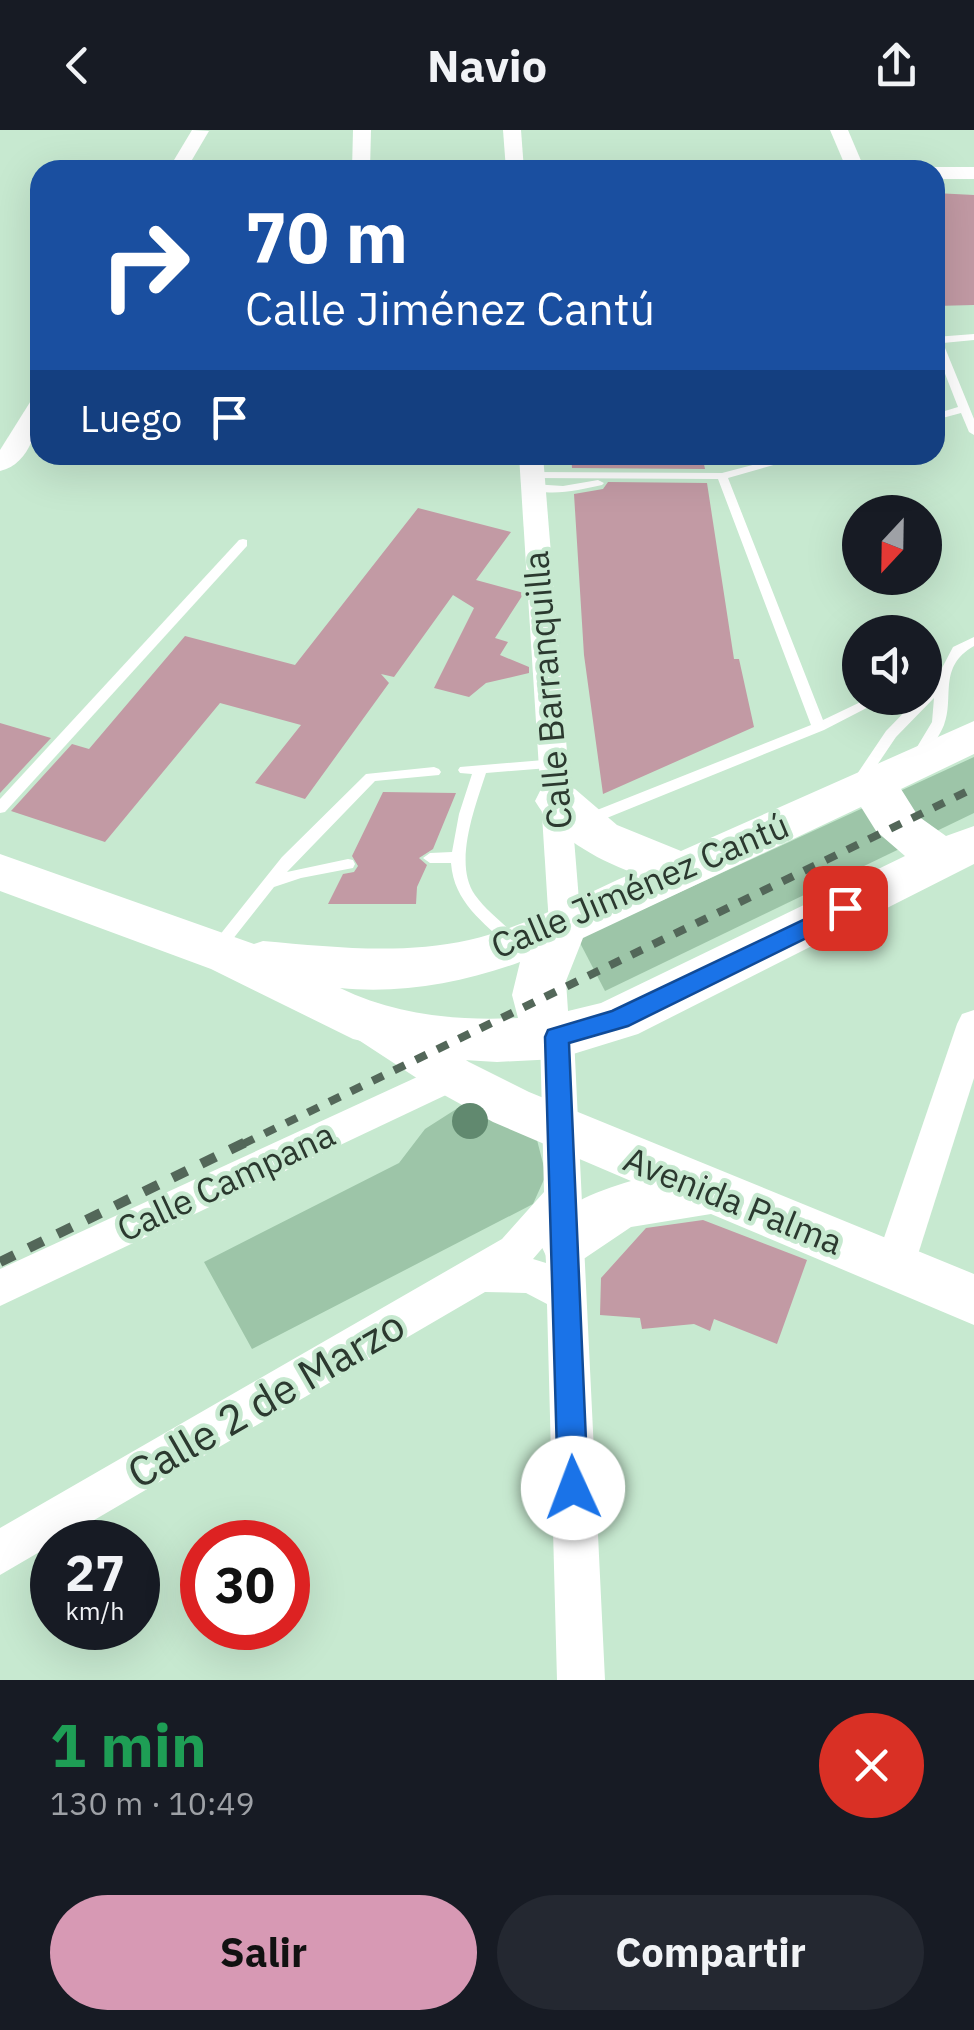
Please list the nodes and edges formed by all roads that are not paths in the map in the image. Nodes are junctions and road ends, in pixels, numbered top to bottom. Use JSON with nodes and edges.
{"nodes":[{"id":1,"x":362,"y":130,"type":"edge"},
{"id":2,"x":512,"y":130,"type":"edge"},
{"id":3,"x":839,"y":130,"type":"edge"},
{"id":4,"x":200,"y":131,"type":"edge"},
{"id":5,"x":183,"y":160,"type":"edge"},
{"id":6,"x":361,"y":160,"type":"edge"},
{"id":7,"x":514,"y":160,"type":"edge"},
{"id":8,"x":852,"y":160,"type":"edge"},
{"id":9,"x":945,"y":173,"type":"edge"},
{"id":10,"x":974,"y":173,"type":"edge"},
{"id":11,"x":974,"y":337,"type":"edge"},
{"id":12,"x":945,"y":339,"type":"edge"},
{"id":13,"x":945,"y":360,"type":"edge"},
{"id":14,"x":964,"y":408,"type":"junction"},
{"id":15,"x":945,"y":414,"type":"edge"},
{"id":16,"x":30,"y":422,"type":"edge"},
{"id":17,"x":974,"y":432,"type":"edge"},
{"id":18,"x":0,"y":464,"type":"edge"},
{"id":19,"x":764,"y":465,"type":"edge"},
{"id":20,"x":532,"y":472,"type":"edge"},
{"id":21,"x":722,"y":476,"type":"junction"},
{"id":22,"x":243,"y":543,"type":"dead end"},
{"id":23,"x":974,"y":641,"type":"edge"},
{"id":24,"x":944,"y":677,"type":"junction"},
{"id":25,"x":844,"y":715,"type":"edge"},
{"id":26,"x":819,"y":727,"type":"junction"},
{"id":27,"x":971,"y":734,"type":"edge"},
{"id":28,"x":434,"y":772,"type":"dead end"},
{"id":29,"x":880,"y":781,"type":"junction"},
{"id":30,"x":564,"y":796,"type":"junction"},
{"id":31,"x":0,"y":808,"type":"edge"},
{"id":32,"x":960,"y":850,"type":"edge"},
{"id":33,"x":430,"y":858,"type":"dead end"},
{"id":34,"x":460,"y":858,"type":"junction"},
{"id":35,"x":348,"y":864,"type":"dead end"},
{"id":36,"x":686,"y":870,"type":"junction"},
{"id":37,"x":0,"y":872,"type":"edge"},
{"id":38,"x":267,"y":884,"type":"junction"},
{"id":39,"x":565,"y":925,"type":"junction"},
{"id":40,"x":514,"y":944,"type":"junction"},
{"id":41,"x":224,"y":953,"type":"junction"},
{"id":42,"x":974,"y":1024,"type":"edge"},
{"id":43,"x":374,"y":1025,"type":"junction"},
{"id":44,"x":557,"y":1037,"type":"junction"},
{"id":45,"x":452,"y":1076,"type":"junction"},
{"id":46,"x":561,"y":1130,"type":"junction"},
{"id":47,"x":712,"y":1193,"type":"junction"},
{"id":48,"x":564,"y":1219,"type":"junction"},
{"id":49,"x":894,"y":1266,"type":"junction"},
{"id":50,"x":480,"y":1274,"type":"junction"},
{"id":51,"x":0,"y":1288,"type":"edge"},
{"id":52,"x":566,"y":1295,"type":"junction"},
{"id":53,"x":974,"y":1300,"type":"edge"},
{"id":54,"x":0,"y":1554,"type":"edge"},
{"id":55,"x":581,"y":1680,"type":"edge"}],
"edges":[{"from":1,"to":6,"type":"street"},
{"from":2,"to":7,"type":"street"},
{"from":3,"to":8,"type":"street"},
{"from":4,"to":5,"type":"street"},
{"from":9,"to":10,"type":"street"},
{"from":11,"to":12,"type":"lane"},
{"from":13,"to":14,"type":"lane"},
{"from":14,"to":15,"type":"lane"},
{"from":14,"to":17,"type":"lane"},
{"from":16,"to":18,"type":"street"},
{"from":19,"to":21,"type":"lane"},
{"from":20,"to":21,"type":"lane"},
{"from":20,"to":30,"type":"street","name":"Calle Barranquilla"},
{"from":21,"to":26,"type":"lane"},
{"from":22,"to":31,"type":"lane"},
{"from":23,"to":24,"type":"lane"},
{"from":24,"to":29,"type":"lane"},
{"from":24,"to":29,"type":"lane"},
{"from":25,"to":26,"type":"lane"},
{"from":26,"to":30,"type":"lane"},
{"from":27,"to":29,"type":"main road","name":"Calle Jiménez Cantú"},
{"from":28,"to":38,"type":"lane"},
{"from":29,"to":32,"type":"main road"},
{"from":29,"to":36,"type":"main road","name":"Calle Jiménez Cantú"},
{"from":30,"to":34,"type":"lane"},
{"from":30,"to":36,"type":"main road"},
{"from":30,"to":39,"type":"street","name":"Calle Barranquilla"},
{"from":32,"to":44,"type":"main road"},
{"from":33,"to":34,"type":"lane"},
{"from":34,"to":40,"type":"lane"},
{"from":35,"to":38,"type":"lane"},
{"from":36,"to":39,"type":"main road","name":"Calle Jiménez Cantú"},
{"from":37,"to":41,"type":"main road"},
{"from":38,"to":41,"type":"lane"},
{"from":39,"to":40,"type":"main road","name":"Calle Jiménez Cantú"},
{"from":39,"to":44,"type":"main road"},
{"from":40,"to":41,"type":"main road","name":"Calle Jiménez Cantú"},
{"from":41,"to":43,"type":"main road","name":"Avenida Palma"},
{"from":42,"to":49,"type":"street"},
{"from":43,"to":44,"type":"main road"},
{"from":43,"to":45,"type":"main road","name":"Avenida Palma"},
{"from":44,"to":46,"type":"street"},
{"from":45,"to":46,"type":"main road","name":"Avenida Palma"},
{"from":45,"to":51,"type":"street","name":"Calle Campana"},
{"from":46,"to":47,"type":"main road","name":"Avenida Palma"},
{"from":46,"to":48,"type":"street"},
{"from":47,"to":48,"type":"main road"},
{"from":47,"to":49,"type":"main road","name":"Avenida Palma"},
{"from":48,"to":50,"type":"street","name":"Calle 2 de Marzo"},
{"from":48,"to":52,"type":"street"},
{"from":49,"to":53,"type":"main road","name":"Avenida Palma"},
{"from":50,"to":52,"type":"street"},
{"from":50,"to":54,"type":"street","name":"Calle 2 de Marzo"},
{"from":52,"to":55,"type":"street"}]}
